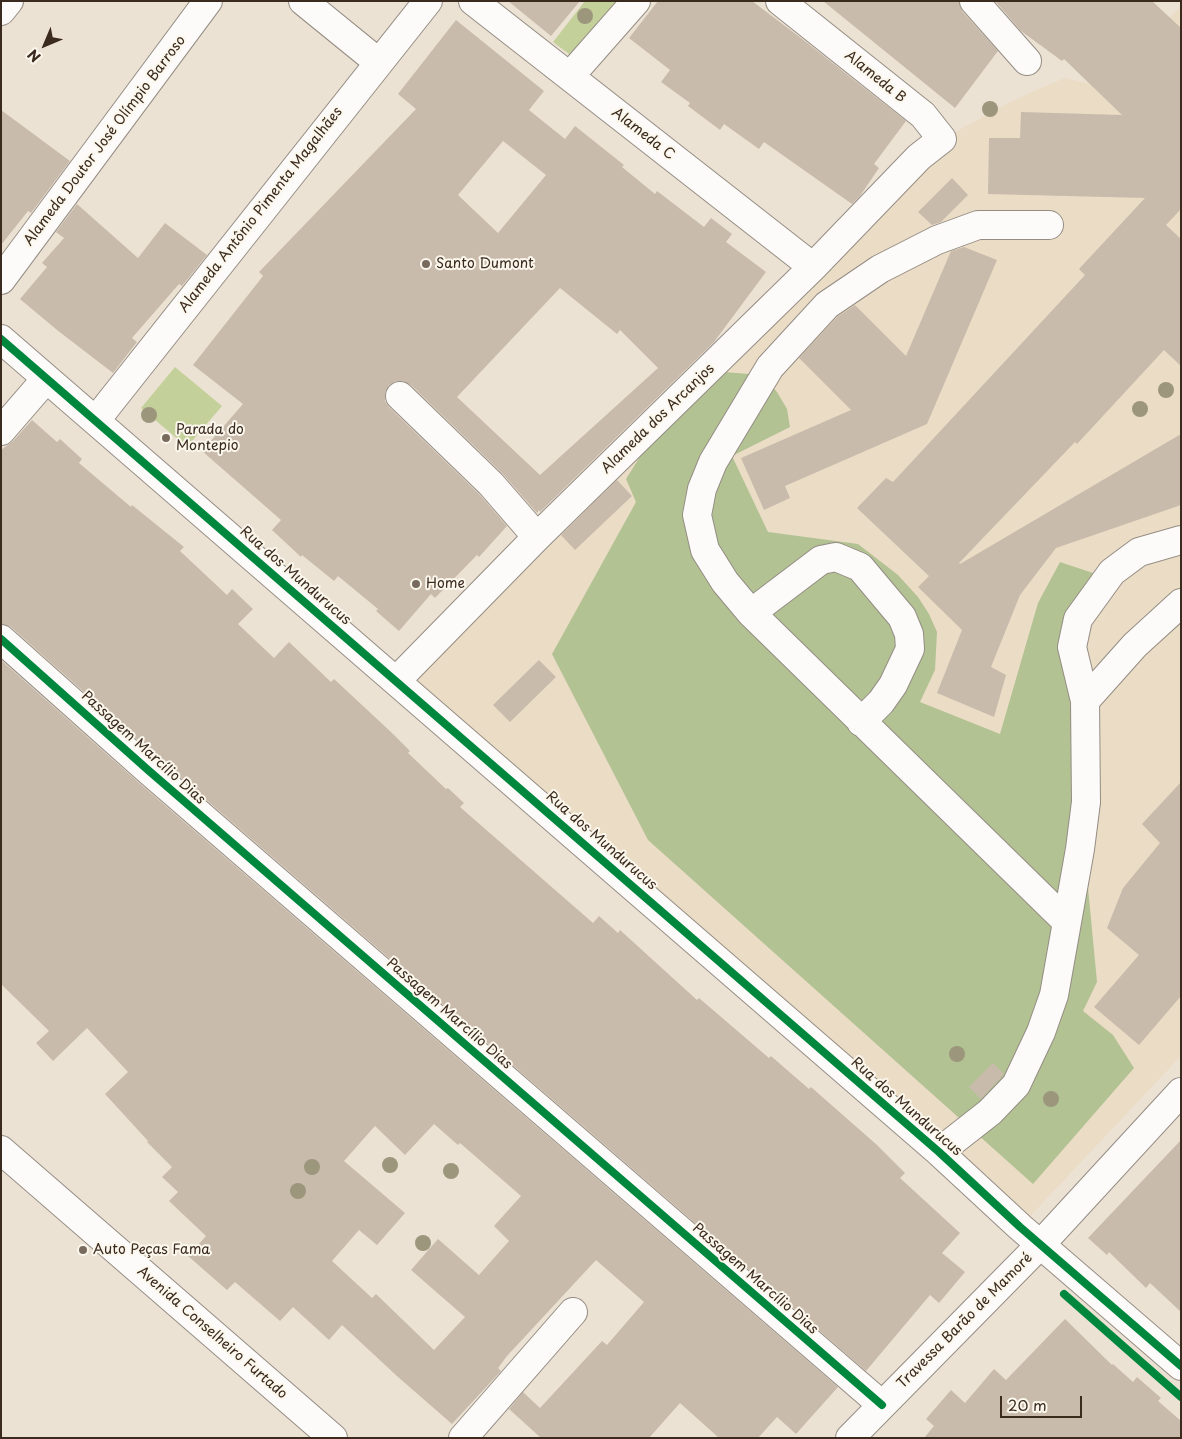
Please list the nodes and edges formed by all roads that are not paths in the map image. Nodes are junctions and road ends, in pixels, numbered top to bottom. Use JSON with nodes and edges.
{"nodes":[{"id":1,"x":9,"y":1,"type":"edge"},
{"id":2,"x":208,"y":1,"type":"edge"},
{"id":3,"x":303,"y":1,"type":"edge"},
{"id":4,"x":428,"y":1,"type":"edge"},
{"id":5,"x":473,"y":1,"type":"edge"},
{"id":6,"x":636,"y":1,"type":"edge"},
{"id":7,"x":780,"y":1,"type":"edge"},
{"id":8,"x":974,"y":1,"type":"edge"},
{"id":9,"x":1,"y":11,"type":"edge"},
{"id":10,"x":1027,"y":60,"type":"dead end"},
{"id":11,"x":378,"y":62,"type":"junction"},
{"id":12,"x":570,"y":76,"type":"junction"},
{"id":13,"x":919,"y":157,"type":"joint"},
{"id":14,"x":1049,"y":225,"type":"dead end"},
{"id":15,"x":813,"y":267,"type":"junction"},
{"id":16,"x":1,"y":280,"type":"edge"},
{"id":17,"x":1,"y":339,"type":"edge"},
{"id":18,"x":46,"y":379,"type":"junction"},
{"id":19,"x":400,"y":396,"type":"dead end"},
{"id":20,"x":96,"y":420,"type":"junction"},
{"id":21,"x":1,"y":431,"type":"edge"},
{"id":22,"x":537,"y":536,"type":"junction"},
{"id":23,"x":1181,"y":540,"type":"edge"},
{"id":24,"x":1181,"y":603,"type":"edge"},
{"id":25,"x":751,"y":613,"type":"junction"},
{"id":26,"x":1,"y":639,"type":"edge"},
{"id":27,"x":396,"y":681,"type":"junction"},
{"id":28,"x":1085,"y":701,"type":"junction"},
{"id":29,"x":861,"y":722,"type":"junction"},
{"id":30,"x":1066,"y":922,"type":"junction"},
{"id":31,"x":1181,"y":1092,"type":"edge"},
{"id":32,"x":1,"y":1150,"type":"edge"},
{"id":33,"x":939,"y":1152,"type":"junction"},
{"id":34,"x":1041,"y":1244,"type":"junction"},
{"id":35,"x":573,"y":1312,"type":"dead end"},
{"id":36,"x":1181,"y":1366,"type":"edge"},
{"id":37,"x":882,"y":1405,"type":"junction"},
{"id":38,"x":333,"y":1438,"type":"edge"},
{"id":39,"x":463,"y":1438,"type":"edge"},
{"id":40,"x":850,"y":1438,"type":"edge"}],
"edges":[{"from":1,"to":9,"type":"street"},
{"from":2,"to":16,"type":"street","name":"Alameda Doutor José Olímpio Barroso"},
{"from":3,"to":11,"type":"street"},
{"from":4,"to":11,"type":"street","name":"Alameda Antônio Pimenta Magalhães"},
{"from":5,"to":12,"type":"street","name":"Alameda C"},
{"from":6,"to":12,"type":"street"},
{"from":7,"to":13,"type":"street","name":"Alameda B"},
{"from":8,"to":10,"type":"street"},
{"from":11,"to":20,"type":"street","name":"Alameda Antônio Pimenta Magalhães"},
{"from":12,"to":15,"type":"street","name":"Alameda C"},
{"from":13,"to":15,"type":"street","name":"Alameda dos Arcanjos"},
{"from":14,"to":25,"type":"street"},
{"from":15,"to":22,"type":"street","name":"Alameda dos Arcanjos"},
{"from":17,"to":18,"type":"street","name":"Rua dos Mundurucus"},
{"from":18,"to":20,"type":"street","name":"Rua dos Mundurucus"},
{"from":18,"to":21,"type":"street"},
{"from":19,"to":22,"type":"street"},
{"from":20,"to":27,"type":"street","name":"Rua dos Mundurucus"},
{"from":22,"to":27,"type":"street","name":"Alameda dos Arcanjos"},
{"from":23,"to":28,"type":"street"},
{"from":24,"to":28,"type":"street"},
{"from":25,"to":29,"type":"street"},
{"from":25,"to":29,"type":"street"},
{"from":26,"to":37,"type":"street","name":"Passagem Marcílio Dias"},
{"from":27,"to":33,"type":"street","name":"Rua dos Mundurucus"},
{"from":28,"to":30,"type":"street"},
{"from":29,"to":30,"type":"street"},
{"from":30,"to":33,"type":"street"},
{"from":31,"to":34,"type":"street","name":"Travessa Barão de Mamoré"},
{"from":32,"to":38,"type":"street","name":"Avenida Conselheiro Furtado"},
{"from":33,"to":34,"type":"street","name":"Rua dos Mundurucus"},
{"from":34,"to":36,"type":"street","name":"Rua dos Mundurucus"},
{"from":34,"to":37,"type":"street","name":"Travessa Barão de Mamoré"},
{"from":35,"to":39,"type":"street"},
{"from":37,"to":40,"type":"street","name":"Travessa Barão de Mamoré"}]}
